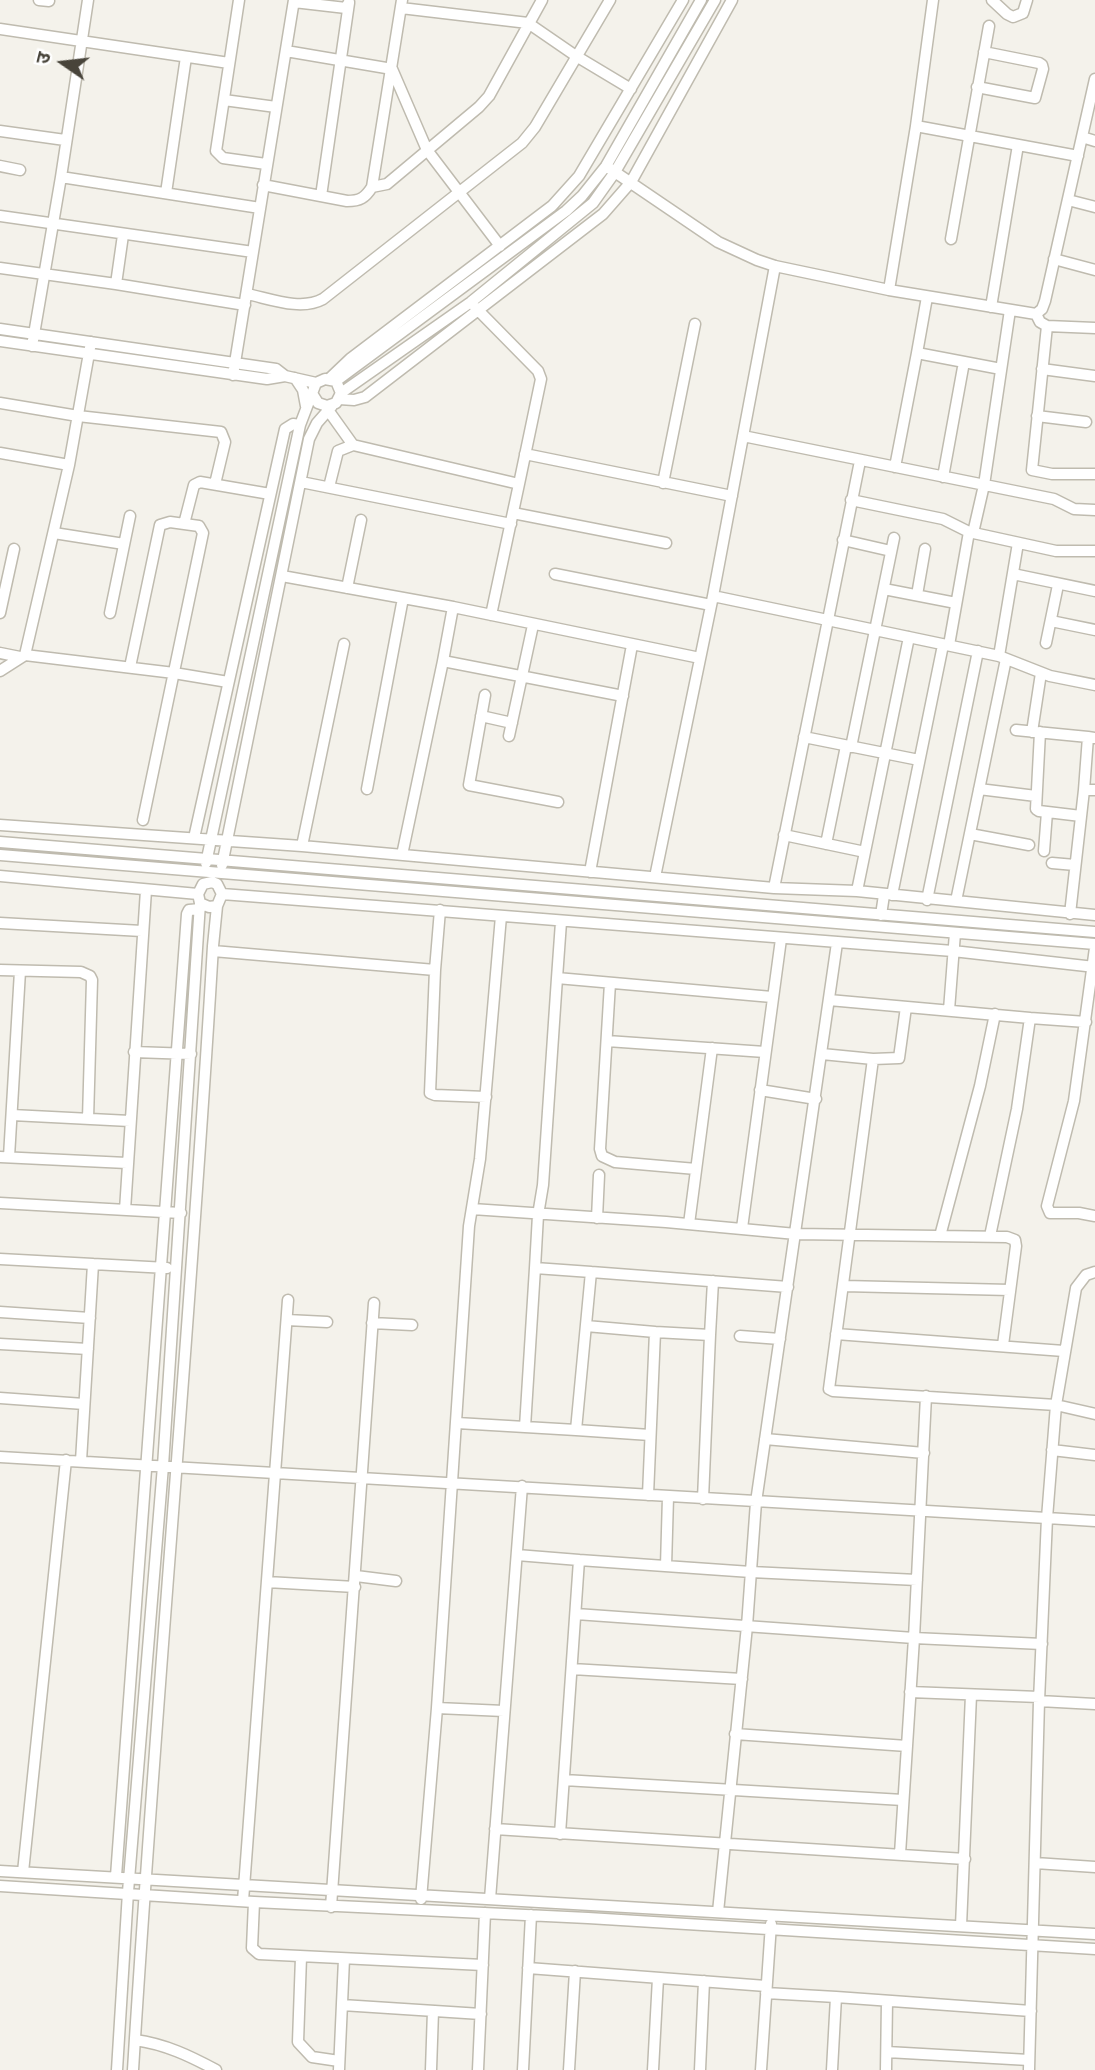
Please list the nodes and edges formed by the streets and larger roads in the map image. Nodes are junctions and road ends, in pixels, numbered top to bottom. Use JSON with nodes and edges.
{"nodes":[{"id":1,"x":88,"y":0,"type":"edge"},
{"id":2,"x":239,"y":0,"type":"edge"},
{"id":3,"x":542,"y":0,"type":"edge"},
{"id":4,"x":610,"y":0,"type":"edge"},
{"id":5,"x":683,"y":0,"type":"edge"},
{"id":6,"x":701,"y":0,"type":"edge"},
{"id":7,"x":715,"y":0,"type":"edge"},
{"id":8,"x":733,"y":0,"type":"edge"},
{"id":9,"x":933,"y":0,"type":"edge"},
{"id":10,"x":992,"y":0,"type":"edge"},
{"id":11,"x":1027,"y":0,"type":"edge"},
{"id":12,"x":294,"y":1,"type":"edge"},
{"id":13,"x":349,"y":2,"type":"edge"},
{"id":14,"x":401,"y":4,"type":"edge"},
{"id":15,"x":528,"y":23,"type":"junction"},
{"id":16,"x":989,"y":26,"type":"dead end"},
{"id":17,"x":0,"y":29,"type":"edge"},
{"id":18,"x":83,"y":41,"type":"junction"},
{"id":19,"x":286,"y":51,"type":"junction"},
{"id":20,"x":984,"y":52,"type":"junction"},
{"id":21,"x":576,"y":56,"type":"junction"},
{"id":22,"x":186,"y":57,"type":"junction"},
{"id":23,"x":340,"y":60,"type":"junction"},
{"id":24,"x":229,"y":63,"type":"junction"},
{"id":25,"x":392,"y":69,"type":"junction"},
{"id":26,"x":1095,"y":79,"type":"edge"},
{"id":27,"x":977,"y":87,"type":"junction"},
{"id":28,"x":631,"y":89,"type":"junction"},
{"id":29,"x":223,"y":100,"type":"junction"},
{"id":30,"x":276,"y":107,"type":"junction"},
{"id":31,"x":616,"y":114,"type":"junction"},
{"id":32,"x":631,"y":122,"type":"junction"},
{"id":33,"x":916,"y":126,"type":"junction"},
{"id":34,"x":0,"y":131,"type":"edge"},
{"id":35,"x":968,"y":135,"type":"junction"},
{"id":36,"x":1082,"y":137,"type":"junction"},
{"id":37,"x":65,"y":140,"type":"junction"},
{"id":38,"x":1095,"y":141,"type":"edge"},
{"id":39,"x":1018,"y":145,"type":"junction"},
{"id":40,"x":427,"y":150,"type":"junction"},
{"id":41,"x":1079,"y":156,"type":"junction"},
{"id":42,"x":266,"y":164,"type":"junction"},
{"id":43,"x":0,"y":166,"type":"edge"},
{"id":44,"x":611,"y":169,"type":"junction"},
{"id":45,"x":20,"y":170,"type":"dead end"},
{"id":46,"x":61,"y":177,"type":"junction"},
{"id":47,"x":631,"y":182,"type":"junction"},
{"id":48,"x":263,"y":185,"type":"junction"},
{"id":49,"x":372,"y":187,"type":"junction"},
{"id":50,"x":166,"y":193,"type":"junction"},
{"id":51,"x":459,"y":194,"type":"junction"},
{"id":52,"x":321,"y":196,"type":"junction"},
{"id":53,"x":1068,"y":200,"type":"junction"},
{"id":54,"x":1095,"y":207,"type":"edge"},
{"id":55,"x":260,"y":208,"type":"junction"},
{"id":56,"x":0,"y":216,"type":"edge"},
{"id":57,"x":53,"y":225,"type":"junction"},
{"id":58,"x":123,"y":235,"type":"junction"},
{"id":59,"x":951,"y":239,"type":"dead end"},
{"id":60,"x":500,"y":246,"type":"junction"},
{"id":61,"x":253,"y":252,"type":"junction"},
{"id":62,"x":1054,"y":259,"type":"junction"},
{"id":63,"x":775,"y":266,"type":"junction"},
{"id":64,"x":0,"y":268,"type":"edge"},
{"id":65,"x":1095,"y":270,"type":"edge"},
{"id":66,"x":45,"y":272,"type":"junction"},
{"id":67,"x":116,"y":284,"type":"junction"},
{"id":68,"x":889,"y":290,"type":"junction"},
{"id":69,"x":927,"y":297,"type":"junction"},
{"id":70,"x":246,"y":300,"type":"junction"},
{"id":71,"x":471,"y":302,"type":"junction"},
{"id":72,"x":991,"y":307,"type":"junction"},
{"id":73,"x":478,"y":310,"type":"junction"},
{"id":74,"x":1010,"y":310,"type":"junction"},
{"id":75,"x":1035,"y":314,"type":"junction"},
{"id":76,"x":695,"y":324,"type":"dead end"},
{"id":77,"x":1047,"y":326,"type":"junction"},
{"id":78,"x":1095,"y":328,"type":"edge"},
{"id":79,"x":0,"y":329,"type":"edge"},
{"id":80,"x":34,"y":334,"type":"junction"},
{"id":81,"x":0,"y":341,"type":"edge"},
{"id":82,"x":91,"y":342,"type":"junction"},
{"id":83,"x":32,"y":346,"type":"junction"},
{"id":84,"x":917,"y":353,"type":"junction"},
{"id":85,"x":89,"y":355,"type":"junction"},
{"id":86,"x":964,"y":362,"type":"junction"},
{"id":87,"x":1001,"y":369,"type":"junction"},
{"id":88,"x":1042,"y":369,"type":"junction"},
{"id":89,"x":234,"y":370,"type":"junction"},
{"id":90,"x":1095,"y":376,"type":"edge"},
{"id":91,"x":290,"y":377,"type":"junction"},
{"id":92,"x":332,"y":380,"type":"junction"},
{"id":93,"x":316,"y":383,"type":"junction"},
{"id":94,"x":313,"y":396,"type":"junction"},
{"id":95,"x":335,"y":402,"type":"junction"},
{"id":96,"x":0,"y":403,"type":"edge"},
{"id":97,"x":306,"y":407,"type":"junction"},
{"id":98,"x":78,"y":416,"type":"junction"},
{"id":99,"x":1037,"y":416,"type":"junction"},
{"id":100,"x":1086,"y":422,"type":"dead end"},
{"id":101,"x":300,"y":425,"type":"junction"},
{"id":102,"x":743,"y":436,"type":"junction"},
{"id":103,"x":353,"y":445,"type":"junction"},
{"id":104,"x":0,"y":453,"type":"edge"},
{"id":105,"x":525,"y":454,"type":"junction"},
{"id":106,"x":860,"y":461,"type":"junction"},
{"id":107,"x":69,"y":465,"type":"junction"},
{"id":108,"x":895,"y":467,"type":"junction"},
{"id":109,"x":1095,"y":474,"type":"edge"},
{"id":110,"x":943,"y":477,"type":"junction"},
{"id":111,"x":301,"y":482,"type":"junction"},
{"id":112,"x":663,"y":483,"type":"junction"},
{"id":113,"x":215,"y":484,"type":"junction"},
{"id":114,"x":519,"y":484,"type":"junction"},
{"id":115,"x":984,"y":485,"type":"junction"},
{"id":116,"x":329,"y":487,"type":"junction"},
{"id":117,"x":270,"y":494,"type":"junction"},
{"id":118,"x":732,"y":496,"type":"junction"},
{"id":119,"x":851,"y":500,"type":"junction"},
{"id":120,"x":1095,"y":510,"type":"edge"},
{"id":121,"x":513,"y":513,"type":"junction"},
{"id":122,"x":130,"y":516,"type":"dead end"},
{"id":123,"x":361,"y":520,"type":"dead end"},
{"id":124,"x":184,"y":524,"type":"junction"},
{"id":125,"x":511,"y":524,"type":"junction"},
{"id":126,"x":54,"y":533,"type":"junction"},
{"id":127,"x":971,"y":533,"type":"junction"},
{"id":128,"x":894,"y":538,"type":"dead end"},
{"id":129,"x":843,"y":540,"type":"junction"},
{"id":130,"x":1018,"y":542,"type":"junction"},
{"id":131,"x":666,"y":543,"type":"dead end"},
{"id":132,"x":124,"y":544,"type":"junction"},
{"id":133,"x":14,"y":549,"type":"dead end"},
{"id":134,"x":925,"y":549,"type":"dead end"},
{"id":135,"x":891,"y":551,"type":"junction"},
{"id":136,"x":1095,"y":551,"type":"edge"},
{"id":137,"x":555,"y":574,"type":"dead end"},
{"id":138,"x":1013,"y":574,"type":"junction"},
{"id":139,"x":282,"y":576,"type":"junction"},
{"id":140,"x":1058,"y":585,"type":"junction"},
{"id":141,"x":347,"y":588,"type":"junction"},
{"id":142,"x":884,"y":589,"type":"junction"},
{"id":143,"x":1095,"y":591,"type":"edge"},
{"id":144,"x":917,"y":595,"type":"junction"},
{"id":145,"x":403,"y":598,"type":"junction"},
{"id":146,"x":712,"y":600,"type":"junction"},
{"id":147,"x":956,"y":604,"type":"junction"},
{"id":148,"x":453,"y":607,"type":"junction"},
{"id":149,"x":0,"y":613,"type":"edge"},
{"id":150,"x":110,"y":613,"type":"dead end"},
{"id":151,"x":491,"y":615,"type":"junction"},
{"id":152,"x":827,"y":620,"type":"junction"},
{"id":153,"x":1051,"y":621,"type":"junction"},
{"id":154,"x":533,"y":625,"type":"junction"},
{"id":155,"x":875,"y":629,"type":"junction"},
{"id":156,"x":1095,"y":630,"type":"edge"},
{"id":157,"x":909,"y":637,"type":"junction"},
{"id":158,"x":1046,"y":643,"type":"dead end"},
{"id":159,"x":344,"y":644,"type":"dead end"},
{"id":160,"x":632,"y":645,"type":"junction"},
{"id":161,"x":946,"y":645,"type":"junction"},
{"id":162,"x":978,"y":651,"type":"junction"},
{"id":163,"x":0,"y":653,"type":"edge"},
{"id":164,"x":23,"y":656,"type":"junction"},
{"id":165,"x":1003,"y":657,"type":"junction"},
{"id":166,"x":701,"y":658,"type":"junction"},
{"id":167,"x":443,"y":661,"type":"junction"},
{"id":168,"x":130,"y":667,"type":"junction"},
{"id":169,"x":0,"y":671,"type":"edge"},
{"id":170,"x":174,"y":673,"type":"junction"},
{"id":171,"x":1041,"y":673,"type":"junction"},
{"id":172,"x":522,"y":676,"type":"junction"},
{"id":173,"x":228,"y":682,"type":"junction"},
{"id":174,"x":1095,"y":685,"type":"edge"},
{"id":175,"x":485,"y":695,"type":"dead end"},
{"id":176,"x":623,"y":696,"type":"junction"},
{"id":177,"x":481,"y":716,"type":"junction"},
{"id":178,"x":512,"y":723,"type":"junction"},
{"id":179,"x":1016,"y":730,"type":"dead end"},
{"id":180,"x":1036,"y":732,"type":"junction"},
{"id":181,"x":509,"y":736,"type":"dead end"},
{"id":182,"x":804,"y":737,"type":"junction"},
{"id":183,"x":1091,"y":738,"type":"edge"},
{"id":184,"x":848,"y":747,"type":"junction"},
{"id":185,"x":884,"y":754,"type":"junction"},
{"id":186,"x":919,"y":760,"type":"junction"},
{"id":187,"x":367,"y":789,"type":"dead end"},
{"id":188,"x":979,"y":789,"type":"junction"},
{"id":189,"x":1090,"y":790,"type":"edge"},
{"id":190,"x":1035,"y":796,"type":"junction"},
{"id":191,"x":558,"y":802,"type":"dead end"},
{"id":192,"x":1047,"y":812,"type":"junction"},
{"id":193,"x":1081,"y":816,"type":"junction"},
{"id":194,"x":143,"y":820,"type":"dead end"},
{"id":195,"x":0,"y":825,"type":"edge"},
{"id":196,"x":970,"y":834,"type":"junction"},
{"id":197,"x":784,"y":835,"type":"junction"},
{"id":198,"x":194,"y":838,"type":"junction"},
{"id":199,"x":211,"y":839,"type":"junction"},
{"id":200,"x":227,"y":841,"type":"junction"},
{"id":201,"x":0,"y":842,"type":"edge"},
{"id":202,"x":826,"y":844,"type":"junction"},
{"id":203,"x":1029,"y":845,"type":"dead end"},
{"id":204,"x":302,"y":846,"type":"junction"},
{"id":205,"x":1044,"y":851,"type":"dead end"},
{"id":206,"x":864,"y":852,"type":"junction"},
{"id":207,"x":0,"y":855,"type":"edge"},
{"id":208,"x":402,"y":855,"type":"junction"},
{"id":209,"x":207,"y":859,"type":"junction"},
{"id":210,"x":223,"y":860,"type":"junction"},
{"id":211,"x":1052,"y":863,"type":"dead end"},
{"id":212,"x":1075,"y":864,"type":"junction"},
{"id":213,"x":205,"y":872,"type":"junction"},
{"id":214,"x":590,"y":872,"type":"junction"},
{"id":215,"x":220,"y":873,"type":"junction"},
{"id":216,"x":0,"y":876,"type":"edge"},
{"id":217,"x":655,"y":877,"type":"junction"},
{"id":218,"x":203,"y":884,"type":"junction"},
{"id":219,"x":774,"y":888,"type":"junction"},
{"id":220,"x":220,"y":889,"type":"junction"},
{"id":221,"x":146,"y":890,"type":"junction"},
{"id":222,"x":857,"y":891,"type":"junction"},
{"id":223,"x":654,"y":895,"type":"junction"},
{"id":224,"x":888,"y":895,"type":"junction"},
{"id":225,"x":927,"y":900,"type":"junction"},
{"id":226,"x":956,"y":901,"type":"junction"},
{"id":227,"x":199,"y":902,"type":"junction"},
{"id":228,"x":217,"y":906,"type":"junction"},
{"id":229,"x":653,"y":909,"type":"junction"},
{"id":230,"x":440,"y":910,"type":"junction"},
{"id":231,"x":867,"y":914,"type":"junction"},
{"id":232,"x":1070,"y":914,"type":"junction"},
{"id":233,"x":881,"y":915,"type":"junction"},
{"id":234,"x":1095,"y":915,"type":"edge"},
{"id":235,"x":501,"y":916,"type":"junction"},
{"id":236,"x":561,"y":922,"type":"junction"},
{"id":237,"x":973,"y":922,"type":"junction"},
{"id":238,"x":0,"y":923,"type":"edge"},
{"id":239,"x":866,"y":926,"type":"junction"},
{"id":240,"x":142,"y":931,"type":"junction"},
{"id":241,"x":1095,"y":932,"type":"edge"},
{"id":242,"x":955,"y":933,"type":"junction"},
{"id":243,"x":971,"y":934,"type":"junction"},
{"id":244,"x":781,"y":939,"type":"junction"},
{"id":245,"x":837,"y":943,"type":"junction"},
{"id":246,"x":1095,"y":946,"type":"edge"},
{"id":247,"x":213,"y":951,"type":"junction"},
{"id":248,"x":953,"y":951,"type":"junction"},
{"id":249,"x":1094,"y":967,"type":"edge"},
{"id":250,"x":0,"y":970,"type":"edge"},
{"id":251,"x":435,"y":970,"type":"junction"},
{"id":252,"x":20,"y":971,"type":"junction"},
{"id":253,"x":557,"y":978,"type":"junction"},
{"id":254,"x":610,"y":983,"type":"junction"},
{"id":255,"x":772,"y":997,"type":"junction"},
{"id":256,"x":829,"y":1000,"type":"junction"},
{"id":257,"x":906,"y":1007,"type":"junction"},
{"id":258,"x":949,"y":1010,"type":"junction"},
{"id":259,"x":995,"y":1014,"type":"junction"},
{"id":260,"x":1030,"y":1018,"type":"junction"},
{"id":261,"x":1086,"y":1022,"type":"junction"},
{"id":262,"x":607,"y":1041,"type":"junction"},
{"id":263,"x":712,"y":1048,"type":"junction"},
{"id":264,"x":134,"y":1052,"type":"junction"},
{"id":265,"x":765,"y":1052,"type":"junction"},
{"id":266,"x":176,"y":1054,"type":"junction"},
{"id":267,"x":191,"y":1054,"type":"junction"},
{"id":268,"x":822,"y":1055,"type":"junction"},
{"id":269,"x":873,"y":1059,"type":"junction"},
{"id":270,"x":760,"y":1090,"type":"junction"},
{"id":271,"x":486,"y":1097,"type":"junction"},
{"id":272,"x":816,"y":1099,"type":"junction"},
{"id":273,"x":12,"y":1115,"type":"junction"},
{"id":274,"x":88,"y":1119,"type":"junction"},
{"id":275,"x":130,"y":1121,"type":"junction"},
{"id":276,"x":4,"y":1157,"type":"edge"},
{"id":277,"x":128,"y":1163,"type":"junction"},
{"id":278,"x":696,"y":1169,"type":"junction"},
{"id":279,"x":598,"y":1175,"type":"dead end"},
{"id":280,"x":0,"y":1203,"type":"edge"},
{"id":281,"x":472,"y":1209,"type":"junction"},
{"id":282,"x":125,"y":1210,"type":"junction"},
{"id":283,"x":166,"y":1212,"type":"junction"},
{"id":284,"x":181,"y":1213,"type":"junction"},
{"id":285,"x":538,"y":1215,"type":"junction"},
{"id":286,"x":1095,"y":1216,"type":"edge"},
{"id":287,"x":597,"y":1218,"type":"junction"},
{"id":288,"x":689,"y":1224,"type":"junction"},
{"id":289,"x":742,"y":1228,"type":"junction"},
{"id":290,"x":796,"y":1234,"type":"junction"},
{"id":291,"x":851,"y":1234,"type":"junction"},
{"id":292,"x":940,"y":1236,"type":"junction"},
{"id":293,"x":990,"y":1236,"type":"junction"},
{"id":294,"x":0,"y":1259,"type":"edge"},
{"id":295,"x":93,"y":1264,"type":"junction"},
{"id":296,"x":162,"y":1268,"type":"junction"},
{"id":297,"x":535,"y":1268,"type":"junction"},
{"id":298,"x":177,"y":1269,"type":"junction"},
{"id":299,"x":191,"y":1270,"type":"junction"},
{"id":300,"x":591,"y":1272,"type":"junction"},
{"id":301,"x":1095,"y":1272,"type":"edge"},
{"id":302,"x":713,"y":1281,"type":"junction"},
{"id":303,"x":844,"y":1286,"type":"junction"},
{"id":304,"x":788,"y":1287,"type":"junction"},
{"id":305,"x":1010,"y":1290,"type":"junction"},
{"id":306,"x":288,"y":1300,"type":"dead end"},
{"id":307,"x":374,"y":1303,"type":"dead end"},
{"id":308,"x":0,"y":1312,"type":"edge"},
{"id":309,"x":90,"y":1318,"type":"junction"},
{"id":310,"x":287,"y":1320,"type":"junction"},
{"id":311,"x":327,"y":1322,"type":"dead end"},
{"id":312,"x":372,"y":1323,"type":"junction"},
{"id":313,"x":412,"y":1325,"type":"dead end"},
{"id":314,"x":586,"y":1326,"type":"junction"},
{"id":315,"x":655,"y":1332,"type":"junction"},
{"id":316,"x":710,"y":1335,"type":"junction"},
{"id":317,"x":836,"y":1335,"type":"junction"},
{"id":318,"x":740,"y":1336,"type":"dead end"},
{"id":319,"x":780,"y":1339,"type":"junction"},
{"id":320,"x":0,"y":1344,"type":"edge"},
{"id":321,"x":1003,"y":1345,"type":"junction"},
{"id":322,"x":88,"y":1349,"type":"junction"},
{"id":323,"x":1064,"y":1351,"type":"junction"},
{"id":324,"x":926,"y":1396,"type":"junction"},
{"id":325,"x":0,"y":1398,"type":"edge"},
{"id":326,"x":84,"y":1404,"type":"junction"},
{"id":327,"x":1056,"y":1405,"type":"junction"},
{"id":328,"x":1095,"y":1414,"type":"edge"},
{"id":329,"x":457,"y":1423,"type":"junction"},
{"id":330,"x":524,"y":1427,"type":"junction"},
{"id":331,"x":576,"y":1430,"type":"junction"},
{"id":332,"x":650,"y":1435,"type":"junction"},
{"id":333,"x":765,"y":1439,"type":"junction"},
{"id":334,"x":1052,"y":1450,"type":"junction"},
{"id":335,"x":924,"y":1453,"type":"junction"},
{"id":336,"x":1095,"y":1455,"type":"edge"},
{"id":337,"x":0,"y":1457,"type":"edge"},
{"id":338,"x":66,"y":1460,"type":"junction"},
{"id":339,"x":81,"y":1461,"type":"junction"},
{"id":340,"x":147,"y":1465,"type":"junction"},
{"id":341,"x":163,"y":1466,"type":"junction"},
{"id":342,"x":177,"y":1467,"type":"junction"},
{"id":343,"x":275,"y":1472,"type":"junction"},
{"id":344,"x":363,"y":1478,"type":"junction"},
{"id":345,"x":452,"y":1483,"type":"junction"},
{"id":346,"x":522,"y":1486,"type":"junction"},
{"id":347,"x":648,"y":1495,"type":"junction"},
{"id":348,"x":668,"y":1497,"type":"junction"},
{"id":349,"x":703,"y":1499,"type":"junction"},
{"id":350,"x":756,"y":1502,"type":"junction"},
{"id":351,"x":920,"y":1511,"type":"junction"},
{"id":352,"x":1047,"y":1518,"type":"junction"},
{"id":353,"x":1095,"y":1521,"type":"edge"},
{"id":354,"x":517,"y":1555,"type":"junction"},
{"id":355,"x":579,"y":1560,"type":"junction"},
{"id":356,"x":666,"y":1566,"type":"junction"},
{"id":357,"x":751,"y":1572,"type":"junction"},
{"id":358,"x":917,"y":1580,"type":"junction"},
{"id":359,"x":396,"y":1581,"type":"dead end"},
{"id":360,"x":267,"y":1582,"type":"junction"},
{"id":361,"x":355,"y":1582,"type":"junction"},
{"id":362,"x":576,"y":1614,"type":"junction"},
{"id":363,"x":747,"y":1626,"type":"junction"},
{"id":364,"x":914,"y":1638,"type":"junction"},
{"id":365,"x":1042,"y":1644,"type":"junction"},
{"id":366,"x":572,"y":1669,"type":"junction"},
{"id":367,"x":742,"y":1679,"type":"junction"},
{"id":368,"x":910,"y":1692,"type":"junction"},
{"id":369,"x":971,"y":1695,"type":"junction"},
{"id":370,"x":1039,"y":1699,"type":"junction"},
{"id":371,"x":1095,"y":1704,"type":"edge"},
{"id":372,"x":437,"y":1708,"type":"junction"},
{"id":373,"x":504,"y":1712,"type":"junction"},
{"id":374,"x":735,"y":1734,"type":"junction"},
{"id":375,"x":907,"y":1746,"type":"junction"},
{"id":376,"x":564,"y":1780,"type":"junction"},
{"id":377,"x":729,"y":1788,"type":"junction"},
{"id":378,"x":903,"y":1800,"type":"junction"},
{"id":379,"x":495,"y":1829,"type":"junction"},
{"id":380,"x":560,"y":1834,"type":"junction"},
{"id":381,"x":724,"y":1843,"type":"junction"},
{"id":382,"x":900,"y":1854,"type":"junction"},
{"id":383,"x":965,"y":1859,"type":"junction"},
{"id":384,"x":1095,"y":1860,"type":"edge"},
{"id":385,"x":1035,"y":1863,"type":"junction"},
{"id":386,"x":1095,"y":1867,"type":"edge"},
{"id":387,"x":0,"y":1871,"type":"edge"},
{"id":388,"x":23,"y":1872,"type":"junction"},
{"id":389,"x":116,"y":1876,"type":"junction"},
{"id":390,"x":130,"y":1877,"type":"junction"},
{"id":391,"x":145,"y":1878,"type":"junction"},
{"id":392,"x":245,"y":1885,"type":"junction"},
{"id":393,"x":0,"y":1886,"type":"edge"},
{"id":394,"x":332,"y":1890,"type":"junction"},
{"id":395,"x":128,"y":1892,"type":"junction"},
{"id":396,"x":144,"y":1894,"type":"junction"},
{"id":397,"x":421,"y":1895,"type":"junction"},
{"id":398,"x":490,"y":1899,"type":"junction"},
{"id":399,"x":249,"y":1902,"type":"junction"},
{"id":400,"x":331,"y":1907,"type":"junction"},
{"id":401,"x":421,"y":1909,"type":"junction"},
{"id":402,"x":718,"y":1912,"type":"junction"},
{"id":403,"x":485,"y":1913,"type":"junction"},
{"id":404,"x":531,"y":1915,"type":"junction"},
{"id":405,"x":772,"y":1915,"type":"junction"},
{"id":406,"x":961,"y":1926,"type":"junction"},
{"id":407,"x":771,"y":1929,"type":"junction"},
{"id":408,"x":1034,"y":1931,"type":"junction"},
{"id":409,"x":1095,"y":1934,"type":"edge"},
{"id":410,"x":1033,"y":1945,"type":"junction"},
{"id":411,"x":1095,"y":1949,"type":"edge"},
{"id":412,"x":301,"y":1957,"type":"junction"},
{"id":413,"x":344,"y":1959,"type":"junction"},
{"id":414,"x":483,"y":1965,"type":"junction"},
{"id":415,"x":528,"y":1968,"type":"junction"},
{"id":416,"x":575,"y":1971,"type":"junction"},
{"id":417,"x":658,"y":1978,"type":"junction"},
{"id":418,"x":704,"y":1981,"type":"junction"},
{"id":419,"x":766,"y":1990,"type":"junction"},
{"id":420,"x":836,"y":1997,"type":"junction"},
{"id":421,"x":887,"y":2001,"type":"junction"},
{"id":422,"x":342,"y":2005,"type":"junction"},
{"id":423,"x":433,"y":2011,"type":"junction"},
{"id":424,"x":1031,"y":2011,"type":"junction"},
{"id":425,"x":481,"y":2014,"type":"junction"},
{"id":426,"x":135,"y":2040,"type":"junction"},
{"id":427,"x":887,"y":2052,"type":"junction"},
{"id":428,"x":194,"y":2058,"type":"junction"},
{"id":429,"x":1029,"y":2065,"type":"edge"},
{"id":430,"x":339,"y":2066,"type":"edge"},
{"id":431,"x":117,"y":2070,"type":"edge"},
{"id":432,"x":133,"y":2070,"type":"edge"},
{"id":433,"x":194,"y":2070,"type":"edge"},
{"id":434,"x":216,"y":2070,"type":"edge"},
{"id":435,"x":430,"y":2070,"type":"edge"},
{"id":436,"x":478,"y":2070,"type":"edge"},
{"id":437,"x":523,"y":2070,"type":"edge"},
{"id":438,"x":569,"y":2070,"type":"edge"},
{"id":439,"x":653,"y":2070,"type":"edge"},
{"id":440,"x":700,"y":2070,"type":"edge"},
{"id":441,"x":761,"y":2070,"type":"edge"},
{"id":442,"x":832,"y":2070,"type":"edge"},
{"id":443,"x":886,"y":2070,"type":"edge"}],
"edges":[{"from":1,"to":18,"type":"street"},
{"from":2,"to":24,"type":"street"},
{"from":3,"to":15,"type":"street"},
{"from":4,"to":21,"type":"street"},
{"from":5,"to":28,"type":"street"},
{"from":6,"to":32,"type":"street"},
{"from":7,"to":44,"type":"street"},
{"from":8,"to":47,"type":"street"},
{"from":9,"to":33,"type":"street"},
{"from":10,"to":11,"type":"street"},
{"from":12,"to":13,"type":"street"},
{"from":12,"to":19,"type":"street"},
{"from":13,"to":23,"type":"street"},
{"from":14,"to":15,"type":"street"},
{"from":14,"to":25,"type":"street"},
{"from":15,"to":21,"type":"street"},
{"from":15,"to":40,"type":"street"},
{"from":16,"to":20,"type":"street"},
{"from":17,"to":18,"type":"street"},
{"from":18,"to":22,"type":"street"},
{"from":18,"to":37,"type":"street"},
{"from":19,"to":23,"type":"street"},
{"from":19,"to":30,"type":"street"},
{"from":20,"to":27,"type":"street"},
{"from":20,"to":27,"type":"street"},
{"from":21,"to":28,"type":"street"},
{"from":21,"to":51,"type":"street"},
{"from":22,"to":24,"type":"street"},
{"from":22,"to":50,"type":"street"},
{"from":23,"to":25,"type":"street"},
{"from":23,"to":52,"type":"street"},
{"from":24,"to":29,"type":"street"},
{"from":25,"to":40,"type":"street"},
{"from":25,"to":49,"type":"street"},
{"from":26,"to":36,"type":"street"},
{"from":27,"to":35,"type":"street"},
{"from":28,"to":31,"type":"street"},
{"from":29,"to":30,"type":"street"},
{"from":29,"to":42,"type":"street"},
{"from":30,"to":42,"type":"street"},
{"from":31,"to":32,"type":"street"},
{"from":31,"to":60,"type":"street"},
{"from":32,"to":44,"type":"street"},
{"from":33,"to":35,"type":"street"},
{"from":33,"to":68,"type":"street"},
{"from":34,"to":37,"type":"street"},
{"from":35,"to":39,"type":"street"},
{"from":35,"to":59,"type":"street"},
{"from":36,"to":38,"type":"street"},
{"from":36,"to":41,"type":"street"},
{"from":37,"to":46,"type":"street"},
{"from":39,"to":41,"type":"street"},
{"from":39,"to":72,"type":"street"},
{"from":40,"to":49,"type":"street"},
{"from":40,"to":51,"type":"street"},
{"from":41,"to":53,"type":"street"},
{"from":42,"to":48,"type":"street"},
{"from":43,"to":45,"type":"street"},
{"from":44,"to":47,"type":"street"},
{"from":44,"to":71,"type":"street"},
{"from":44,"to":92,"type":"street"},
{"from":46,"to":50,"type":"street"},
{"from":46,"to":57,"type":"street"},
{"from":47,"to":63,"type":"street"},
{"from":47,"to":73,"type":"street"},
{"from":48,"to":52,"type":"street"},
{"from":48,"to":55,"type":"street"},
{"from":49,"to":52,"type":"street"},
{"from":50,"to":55,"type":"street"},
{"from":51,"to":60,"type":"street"},
{"from":51,"to":70,"type":"street"},
{"from":53,"to":54,"type":"street"},
{"from":53,"to":62,"type":"street"},
{"from":55,"to":61,"type":"street"},
{"from":56,"to":57,"type":"street"},
{"from":57,"to":58,"type":"street"},
{"from":57,"to":66,"type":"street"},
{"from":58,"to":61,"type":"street"},
{"from":58,"to":67,"type":"street"},
{"from":60,"to":92,"type":"street"},
{"from":61,"to":70,"type":"street"},
{"from":62,"to":65,"type":"street"},
{"from":62,"to":75,"type":"street"},
{"from":63,"to":68,"type":"street"},
{"from":63,"to":102,"type":"street"},
{"from":64,"to":66,"type":"street"},
{"from":66,"to":67,"type":"street"},
{"from":66,"to":80,"type":"street"},
{"from":67,"to":70,"type":"street"},
{"from":68,"to":69,"type":"street"},
{"from":69,"to":72,"type":"street"},
{"from":69,"to":84,"type":"street"},
{"from":70,"to":89,"type":"street"},
{"from":71,"to":73,"type":"street"},
{"from":71,"to":95,"type":"street"},
{"from":72,"to":74,"type":"street"},
{"from":73,"to":95,"type":"street"},
{"from":73,"to":105,"type":"street"},
{"from":74,"to":75,"type":"street"},
{"from":74,"to":87,"type":"street"},
{"from":75,"to":77,"type":"street"},
{"from":76,"to":112,"type":"street"},
{"from":77,"to":78,"type":"street"},
{"from":77,"to":88,"type":"street"},
{"from":79,"to":80,"type":"street"},
{"from":80,"to":82,"type":"street"},
{"from":80,"to":83,"type":"street"},
{"from":81,"to":83,"type":"street"},
{"from":82,"to":85,"type":"street"},
{"from":82,"to":89,"type":"street"},
{"from":83,"to":85,"type":"street"},
{"from":84,"to":86,"type":"street"},
{"from":84,"to":108,"type":"street"},
{"from":85,"to":89,"type":"street"},
{"from":85,"to":98,"type":"street"},
{"from":86,"to":87,"type":"street"},
{"from":86,"to":110,"type":"street"},
{"from":87,"to":115,"type":"street"},
{"from":88,"to":90,"type":"street"},
{"from":88,"to":99,"type":"street"},
{"from":89,"to":91,"type":"street"},
{"from":91,"to":93,"type":"street"},
{"from":91,"to":97,"type":"street"},
{"from":92,"to":93,"type":"street"},
{"from":92,"to":95,"type":"street"},
{"from":93,"to":94,"type":"street"},
{"from":94,"to":95,"type":"street"},
{"from":94,"to":97,"type":"street"},
{"from":95,"to":103,"type":"street"},
{"from":95,"to":111,"type":"street"},
{"from":96,"to":98,"type":"street"},
{"from":97,"to":101,"type":"street"},
{"from":98,"to":107,"type":"street"},
{"from":98,"to":113,"type":"street"},
{"from":99,"to":100,"type":"street"},
{"from":99,"to":109,"type":"street"},
{"from":101,"to":117,"type":"street"},
{"from":101,"to":199,"type":"street"},
{"from":102,"to":106,"type":"street"},
{"from":102,"to":118,"type":"street"},
{"from":103,"to":114,"type":"street"},
{"from":103,"to":116,"type":"street"},
{"from":104,"to":107,"type":"street"},
{"from":105,"to":112,"type":"street"},
{"from":105,"to":114,"type":"street"},
{"from":106,"to":108,"type":"street"},
{"from":106,"to":119,"type":"street"},
{"from":107,"to":126,"type":"street"},
{"from":108,"to":110,"type":"street"},
{"from":110,"to":115,"type":"street"},
{"from":111,"to":116,"type":"street"},
{"from":111,"to":139,"type":"street"},
{"from":112,"to":118,"type":"street"},
{"from":113,"to":117,"type":"street"},
{"from":113,"to":124,"type":"street"},
{"from":114,"to":121,"type":"street"},
{"from":115,"to":120,"type":"street"},
{"from":115,"to":127,"type":"street"},
{"from":116,"to":125,"type":"street"},
{"from":117,"to":173,"type":"street"},
{"from":118,"to":146,"type":"street"},
{"from":119,"to":127,"type":"street"},
{"from":119,"to":129,"type":"street"},
{"from":121,"to":125,"type":"street"},
{"from":121,"to":131,"type":"street"},
{"from":122,"to":132,"type":"street"},
{"from":123,"to":141,"type":"street"},
{"from":124,"to":168,"type":"street"},
{"from":124,"to":170,"type":"street"},
{"from":125,"to":151,"type":"street"},
{"from":126,"to":132,"type":"street"},
{"from":126,"to":164,"type":"street"},
{"from":127,"to":130,"type":"street"},
{"from":127,"to":147,"type":"street"},
{"from":128,"to":135,"type":"street"},
{"from":129,"to":135,"type":"street"},
{"from":129,"to":152,"type":"street"},
{"from":130,"to":136,"type":"street"},
{"from":130,"to":138,"type":"street"},
{"from":132,"to":150,"type":"street"},
{"from":133,"to":149,"type":"street"},
{"from":134,"to":144,"type":"street"},
{"from":135,"to":142,"type":"street"},
{"from":137,"to":146,"type":"street"},
{"from":138,"to":140,"type":"street"},
{"from":138,"to":165,"type":"street"},
{"from":139,"to":141,"type":"street"},
{"from":139,"to":200,"type":"street"},
{"from":140,"to":143,"type":"street"},
{"from":140,"to":153,"type":"street"},
{"from":141,"to":145,"type":"street"},
{"from":142,"to":144,"type":"street"},
{"from":142,"to":155,"type":"street"},
{"from":144,"to":147,"type":"street"},
{"from":145,"to":148,"type":"street"},
{"from":145,"to":187,"type":"street"},
{"from":146,"to":152,"type":"street"},
{"from":146,"to":166,"type":"street"},
{"from":147,"to":161,"type":"street"},
{"from":148,"to":151,"type":"street"},
{"from":148,"to":167,"type":"street"},
{"from":151,"to":154,"type":"street"},
{"from":152,"to":155,"type":"street"},
{"from":152,"to":182,"type":"street"},
{"from":153,"to":156,"type":"street"},
{"from":153,"to":158,"type":"street"},
{"from":154,"to":160,"type":"street"},
{"from":154,"to":172,"type":"street"},
{"from":155,"to":157,"type":"street"},
{"from":155,"to":184,"type":"street"},
{"from":157,"to":161,"type":"street"},
{"from":157,"to":185,"type":"street"},
{"from":159,"to":204,"type":"street"},
{"from":160,"to":166,"type":"street"},
{"from":160,"to":176,"type":"street"},
{"from":161,"to":162,"type":"street"},
{"from":161,"to":186,"type":"street"},
{"from":162,"to":165,"type":"street"},
{"from":162,"to":225,"type":"street"},
{"from":163,"to":164,"type":"street"},
{"from":164,"to":168,"type":"street"},
{"from":164,"to":169,"type":"street"},
{"from":165,"to":171,"type":"street"},
{"from":165,"to":188,"type":"street"},
{"from":166,"to":217,"type":"street"},
{"from":167,"to":172,"type":"street"},
{"from":167,"to":208,"type":"street"},
{"from":168,"to":170,"type":"street"},
{"from":170,"to":173,"type":"street"},
{"from":170,"to":194,"type":"street"},
{"from":171,"to":174,"type":"street"},
{"from":171,"to":180,"type":"street"},
{"from":172,"to":176,"type":"street"},
{"from":172,"to":178,"type":"street"},
{"from":173,"to":198,"type":"street"},
{"from":175,"to":177,"type":"street"},
{"from":176,"to":214,"type":"street"},
{"from":177,"to":178,"type":"street"},
{"from":177,"to":191,"type":"street"},
{"from":178,"to":181,"type":"street"},
{"from":179,"to":180,"type":"street"},
{"from":180,"to":183,"type":"street"},
{"from":180,"to":190,"type":"street"},
{"from":182,"to":184,"type":"street"},
{"from":182,"to":197,"type":"street"},
{"from":183,"to":189,"type":"street"},
{"from":184,"to":185,"type":"street"},
{"from":184,"to":202,"type":"street"},
{"from":185,"to":186,"type":"street"},
{"from":185,"to":206,"type":"street"},
{"from":186,"to":224,"type":"street"},
{"from":188,"to":190,"type":"street"},
{"from":188,"to":196,"type":"street"},
{"from":189,"to":193,"type":"street"},
{"from":190,"to":192,"type":"street"},
{"from":192,"to":193,"type":"street"},
{"from":192,"to":205,"type":"street"},
{"from":193,"to":212,"type":"street"},
{"from":195,"to":198,"type":"street"},
{"from":196,"to":203,"type":"street"},
{"from":196,"to":226,"type":"street"},
{"from":197,"to":202,"type":"street"},
{"from":197,"to":219,"type":"street"},
{"from":198,"to":199,"type":"street"},
{"from":199,"to":200,"type":"street"},
{"from":199,"to":209,"type":"street"},
{"from":200,"to":204,"type":"street"},
{"from":200,"to":210,"type":"street"},
{"from":201,"to":209,"type":"street"},
{"from":202,"to":206,"type":"street"},
{"from":204,"to":208,"type":"street"},
{"from":206,"to":222,"type":"street"},
{"from":207,"to":213,"type":"street"},
{"from":208,"to":214,"type":"street"},
{"from":209,"to":210,"type":"street"},
{"from":209,"to":213,"type":"street"},
{"from":210,"to":215,"type":"street"},
{"from":210,"to":223,"type":"street"},
{"from":211,"to":212,"type":"street"},
{"from":212,"to":232,"type":"street"},
{"from":213,"to":215,"type":"street"},
{"from":213,"to":218,"type":"street"},
{"from":214,"to":217,"type":"street"},
{"from":215,"to":220,"type":"street"},
{"from":215,"to":229,"type":"street"},
{"from":216,"to":221,"type":"street"},
{"from":217,"to":219,"type":"street"},
{"from":218,"to":220,"type":"street"},
{"from":218,"to":227,"type":"street"},
{"from":219,"to":222,"type":"street"},
{"from":220,"to":228,"type":"street"},
{"from":220,"to":230,"type":"street"},
{"from":221,"to":227,"type":"street"},
{"from":221,"to":240,"type":"street"},
{"from":222,"to":224,"type":"street"},
{"from":223,"to":229,"type":"street"},
{"from":223,"to":231,"type":"street"},
{"from":224,"to":225,"type":"street"},
{"from":224,"to":233,"type":"street"},
{"from":225,"to":226,"type":"street"},
{"from":226,"to":232,"type":"street"},
{"from":227,"to":228,"type":"street"},
{"from":227,"to":266,"type":"street"},
{"from":227,"to":267,"type":"street"},
{"from":228,"to":247,"type":"street"},
{"from":229,"to":239,"type":"street"},
{"from":230,"to":235,"type":"street"},
{"from":230,"to":251,"type":"street"},
{"from":231,"to":233,"type":"street"},
{"from":231,"to":239,"type":"street"},
{"from":232,"to":234,"type":"street"},
{"from":233,"to":237,"type":"street"},
{"from":235,"to":236,"type":"street"},
{"from":235,"to":271,"type":"street"},
{"from":236,"to":244,"type":"street"},
{"from":236,"to":253,"type":"street"},
{"from":237,"to":241,"type":"street"},
{"from":237,"to":243,"type":"street"},
{"from":238,"to":240,"type":"street"},
{"from":239,"to":242,"type":"street"},
{"from":240,"to":264,"type":"street"},
{"from":242,"to":243,"type":"street"},
{"from":242,"to":248,"type":"street"},
{"from":243,"to":246,"type":"street"},
{"from":244,"to":245,"type":"street"},
{"from":244,"to":255,"type":"street"},
{"from":245,"to":248,"type":"street"},
{"from":245,"to":256,"type":"street"},
{"from":246,"to":249,"type":"street"},
{"from":247,"to":251,"type":"street"},
{"from":247,"to":299,"type":"street"},
{"from":248,"to":249,"type":"street"},
{"from":248,"to":258,"type":"street"},
{"from":249,"to":261,"type":"street"},
{"from":250,"to":252,"type":"street"},
{"from":251,"to":271,"type":"street"},
{"from":252,"to":273,"type":"street"},
{"from":252,"to":274,"type":"street"},
{"from":253,"to":254,"type":"street"},
{"from":253,"to":285,"type":"street"},
{"from":254,"to":255,"type":"street"},
{"from":254,"to":262,"type":"street"},
{"from":255,"to":265,"type":"street"},
{"from":256,"to":257,"type":"street"},
{"from":256,"to":268,"type":"street"},
{"from":257,"to":258,"type":"street"},
{"from":257,"to":269,"type":"street"},
{"from":258,"to":259,"type":"street"},
{"from":259,"to":260,"type":"street"},
{"from":259,"to":292,"type":"street"},
{"from":260,"to":261,"type":"street"},
{"from":260,"to":293,"type":"street"},
{"from":261,"to":286,"type":"street"},
{"from":262,"to":263,"type":"street"},
{"from":262,"to":278,"type":"street"},
{"from":263,"to":265,"type":"street"},
{"from":263,"to":278,"type":"street"},
{"from":264,"to":266,"type":"street"},
{"from":264,"to":275,"type":"street"},
{"from":265,"to":270,"type":"street"},
{"from":266,"to":267,"type":"street"},
{"from":266,"to":283,"type":"street"},
{"from":267,"to":284,"type":"street"},
{"from":268,"to":269,"type":"street"},
{"from":268,"to":272,"type":"street"},
{"from":269,"to":291,"type":"street"},
{"from":270,"to":272,"type":"street"},
{"from":270,"to":289,"type":"street"},
{"from":271,"to":281,"type":"street"},
{"from":272,"to":290,"type":"street"},
{"from":273,"to":274,"type":"street"},
{"from":273,"to":276,"type":"street"},
{"from":274,"to":275,"type":"street"},
{"from":275,"to":277,"type":"street"},
{"from":276,"to":277,"type":"street"},
{"from":277,"to":282,"type":"street"},
{"from":278,"to":288,"type":"street"},
{"from":279,"to":287,"type":"street"},
{"from":280,"to":282,"type":"street"},
{"from":281,"to":285,"type":"street"},
{"from":281,"to":329,"type":"street"},
{"from":282,"to":283,"type":"street"},
{"from":283,"to":284,"type":"street"},
{"from":283,"to":296,"type":"street"},
{"from":284,"to":298,"type":"street"},
{"from":285,"to":287,"type":"street"},
{"from":285,"to":297,"type":"street"},
{"from":287,"to":288,"type":"street"},
{"from":288,"to":289,"type":"street"},
{"from":289,"to":290,"type":"street"},
{"from":290,"to":291,"type":"street"},
{"from":290,"to":304,"type":"street"},
{"from":291,"to":292,"type":"street"},
{"from":291,"to":303,"type":"street"},
{"from":292,"to":293,"type":"street"},
{"from":293,"to":305,"type":"street"},
{"from":294,"to":295,"type":"street"},
{"from":295,"to":296,"type":"street"},
{"from":295,"to":309,"type":"street"},
{"from":296,"to":298,"type":"street"},
{"from":296,"to":340,"type":"street"},
{"from":297,"to":300,"type":"street"},
{"from":297,"to":330,"type":"street"},
{"from":298,"to":299,"type":"street"},
{"from":298,"to":341,"type":"street"},
{"from":299,"to":342,"type":"street"},
{"from":300,"to":302,"type":"street"},
{"from":300,"to":314,"type":"street"},
{"from":301,"to":323,"type":"street"},
{"from":302,"to":304,"type":"street"},
{"from":302,"to":316,"type":"street"},
{"from":303,"to":305,"type":"street"},
{"from":303,"to":317,"type":"street"},
{"from":304,"to":319,"type":"street"},
{"from":305,"to":321,"type":"street"},
{"from":306,"to":310,"type":"street"},
{"from":307,"to":312,"type":"street"},
{"from":308,"to":309,"type":"street"},
{"from":309,"to":322,"type":"street"},
{"from":310,"to":311,"type":"street"},
{"from":310,"to":343,"type":"street"},
{"from":312,"to":313,"type":"street"},
{"from":312,"to":344,"type":"street"},
{"from":314,"to":315,"type":"street"},
{"from":314,"to":331,"type":"street"},
{"from":315,"to":316,"type":"street"},
{"from":315,"to":332,"type":"street"},
{"from":316,"to":349,"type":"street"},
{"from":317,"to":321,"type":"street"},
{"from":317,"to":324,"type":"street"},
{"from":318,"to":319,"type":"street"},
{"from":319,"to":333,"type":"street"},
{"from":320,"to":322,"type":"street"},
{"from":321,"to":323,"type":"street"},
{"from":322,"to":326,"type":"street"},
{"from":323,"to":327,"type":"street"},
{"from":324,"to":327,"type":"street"},
{"from":324,"to":335,"type":"street"},
{"from":325,"to":326,"type":"street"},
{"from":326,"to":339,"type":"street"},
{"from":327,"to":328,"type":"street"},
{"from":327,"to":334,"type":"street"},
{"from":329,"to":330,"type":"street"},
{"from":329,"to":345,"type":"street"},
{"from":330,"to":331,"type":"street"},
{"from":331,"to":332,"type":"street"},
{"from":332,"to":347,"type":"street"},
{"from":333,"to":335,"type":"street"},
{"from":333,"to":350,"type":"street"},
{"from":334,"to":336,"type":"street"},
{"from":334,"to":352,"type":"street"},
{"from":335,"to":351,"type":"street"},
{"from":337,"to":338,"type":"street"},
{"from":338,"to":339,"type":"street"},
{"from":338,"to":388,"type":"street"},
{"from":339,"to":340,"type":"street"},
{"from":340,"to":341,"type":"street"},
{"from":340,"to":389,"type":"street"},
{"from":341,"to":342,"type":"street"},
{"from":341,"to":390,"type":"street"},
{"from":342,"to":343,"type":"street"},
{"from":342,"to":391,"type":"street"},
{"from":343,"to":344,"type":"street"},
{"from":343,"to":360,"type":"street"},
{"from":344,"to":345,"type":"street"},
{"from":344,"to":361,"type":"street"},
{"from":345,"to":346,"type":"street"},
{"from":345,"to":372,"type":"street"},
{"from":346,"to":347,"type":"street"},
{"from":346,"to":354,"type":"street"},
{"from":347,"to":348,"type":"street"},
{"from":348,"to":349,"type":"street"},
{"from":348,"to":356,"type":"street"},
{"from":349,"to":350,"type":"street"},
{"from":350,"to":351,"type":"street"},
{"from":350,"to":357,"type":"street"},
{"from":351,"to":352,"type":"street"},
{"from":351,"to":358,"type":"street"},
{"from":352,"to":353,"type":"street"},
{"from":352,"to":365,"type":"street"},
{"from":354,"to":355,"type":"street"},
{"from":354,"to":373,"type":"street"},
{"from":355,"to":356,"type":"street"},
{"from":355,"to":362,"type":"street"},
{"from":356,"to":357,"type":"street"},
{"from":357,"to":358,"type":"street"},
{"from":357,"to":363,"type":"street"},
{"from":358,"to":364,"type":"street"},
{"from":359,"to":361,"type":"street"},
{"from":360,"to":361,"type":"street"},
{"from":360,"to":392,"type":"street"},
{"from":361,"to":394,"type":"street"},
{"from":362,"to":363,"type":"street"},
{"from":362,"to":366,"type":"street"},
{"from":363,"to":364,"type":"street"},
{"from":363,"to":367,"type":"street"},
{"from":364,"to":365,"type":"street"},
{"from":364,"to":368,"type":"street"},
{"from":365,"to":370,"type":"street"},
{"from":366,"to":367,"type":"street"},
{"from":366,"to":376,"type":"street"},
{"from":367,"to":374,"type":"street"},
{"from":368,"to":369,"type":"street"},
{"from":368,"to":375,"type":"street"},
{"from":369,"to":370,"type":"street"},
{"from":369,"to":383,"type":"street"},
{"from":370,"to":371,"type":"street"},
{"from":370,"to":385,"type":"street"},
{"from":372,"to":373,"type":"street"},
{"from":372,"to":397,"type":"street"},
{"from":373,"to":379,"type":"street"},
{"from":374,"to":375,"type":"street"},
{"from":374,"to":377,"type":"street"},
{"from":375,"to":378,"type":"street"},
{"from":376,"to":377,"type":"street"},
{"from":376,"to":380,"type":"street"},
{"from":377,"to":378,"type":"street"},
{"from":377,"to":381,"type":"street"},
{"from":378,"to":382,"type":"street"},
{"from":379,"to":380,"type":"street"},
{"from":379,"to":398,"type":"street"},
{"from":380,"to":381,"type":"street"},
{"from":381,"to":382,"type":"street"},
{"from":381,"to":402,"type":"street"},
{"from":382,"to":383,"type":"street"},
{"from":383,"to":406,"type":"street"},
{"from":384,"to":386,"type":"street"},
{"from":385,"to":386,"type":"street"},
{"from":385,"to":408,"type":"street"},
{"from":387,"to":388,"type":"street"},
{"from":388,"to":389,"type":"street"},
{"from":389,"to":390,"type":"street"},
{"from":390,"to":391,"type":"street"},
{"from":390,"to":395,"type":"street"},
{"from":391,"to":392,"type":"street"},
{"from":391,"to":396,"type":"street"},
{"from":392,"to":394,"type":"street"},
{"from":392,"to":399,"type":"street"},
{"from":393,"to":395,"type":"street"},
{"from":394,"to":397,"type":"street"},
{"from":394,"to":400,"type":"street"},
{"from":395,"to":396,"type":"street"},
{"from":395,"to":431,"type":"street"},
{"from":396,"to":399,"type":"street"},
{"from":396,"to":426,"type":"street"},
{"from":397,"to":398,"type":"street"},
{"from":397,"to":401,"type":"street"},
{"from":398,"to":402,"type":"street"},
{"from":399,"to":400,"type":"street"},
{"from":399,"to":412,"type":"street"},
{"from":400,"to":401,"type":"street"},
{"from":401,"to":403,"type":"street"},
{"from":402,"to":405,"type":"street"},
{"from":403,"to":404,"type":"street"},
{"from":403,"to":414,"type":"street"},
{"from":404,"to":407,"type":"street"},
{"from":404,"to":415,"type":"street"},
{"from":405,"to":406,"type":"street"},
{"from":405,"to":407,"type":"street"},
{"from":406,"to":408,"type":"street"},
{"from":407,"to":410,"type":"street"},
{"from":407,"to":419,"type":"street"},
{"from":408,"to":409,"type":"street"},
{"from":408,"to":410,"type":"street"},
{"from":410,"to":411,"type":"street"},
{"from":410,"to":424,"type":"street"},
{"from":412,"to":413,"type":"street"},
{"from":412,"to":430,"type":"street"},
{"from":413,"to":414,"type":"street"},
{"from":413,"to":422,"type":"street"},
{"from":414,"to":425,"type":"street"},
{"from":415,"to":416,"type":"street"},
{"from":415,"to":437,"type":"street"},
{"from":416,"to":417,"type":"street"},
{"from":416,"to":438,"type":"street"},
{"from":417,"to":418,"type":"street"},
{"from":417,"to":439,"type":"street"},
{"from":418,"to":419,"type":"street"},
{"from":418,"to":440,"type":"street"},
{"from":419,"to":420,"type":"street"},
{"from":419,"to":441,"type":"street"},
{"from":420,"to":421,"type":"street"},
{"from":420,"to":442,"type":"street"},
{"from":421,"to":424,"type":"street"},
{"from":421,"to":427,"type":"street"},
{"from":422,"to":423,"type":"street"},
{"from":422,"to":430,"type":"street"},
{"from":423,"to":425,"type":"street"},
{"from":423,"to":435,"type":"street"},
{"from":424,"to":429,"type":"street"},
{"from":425,"to":436,"type":"street"},
{"from":426,"to":428,"type":"street"},
{"from":426,"to":432,"type":"street"},
{"from":427,"to":429,"type":"street"},
{"from":427,"to":443,"type":"street"},
{"from":428,"to":433,"type":"street"},
{"from":428,"to":434,"type":"street"}]}
